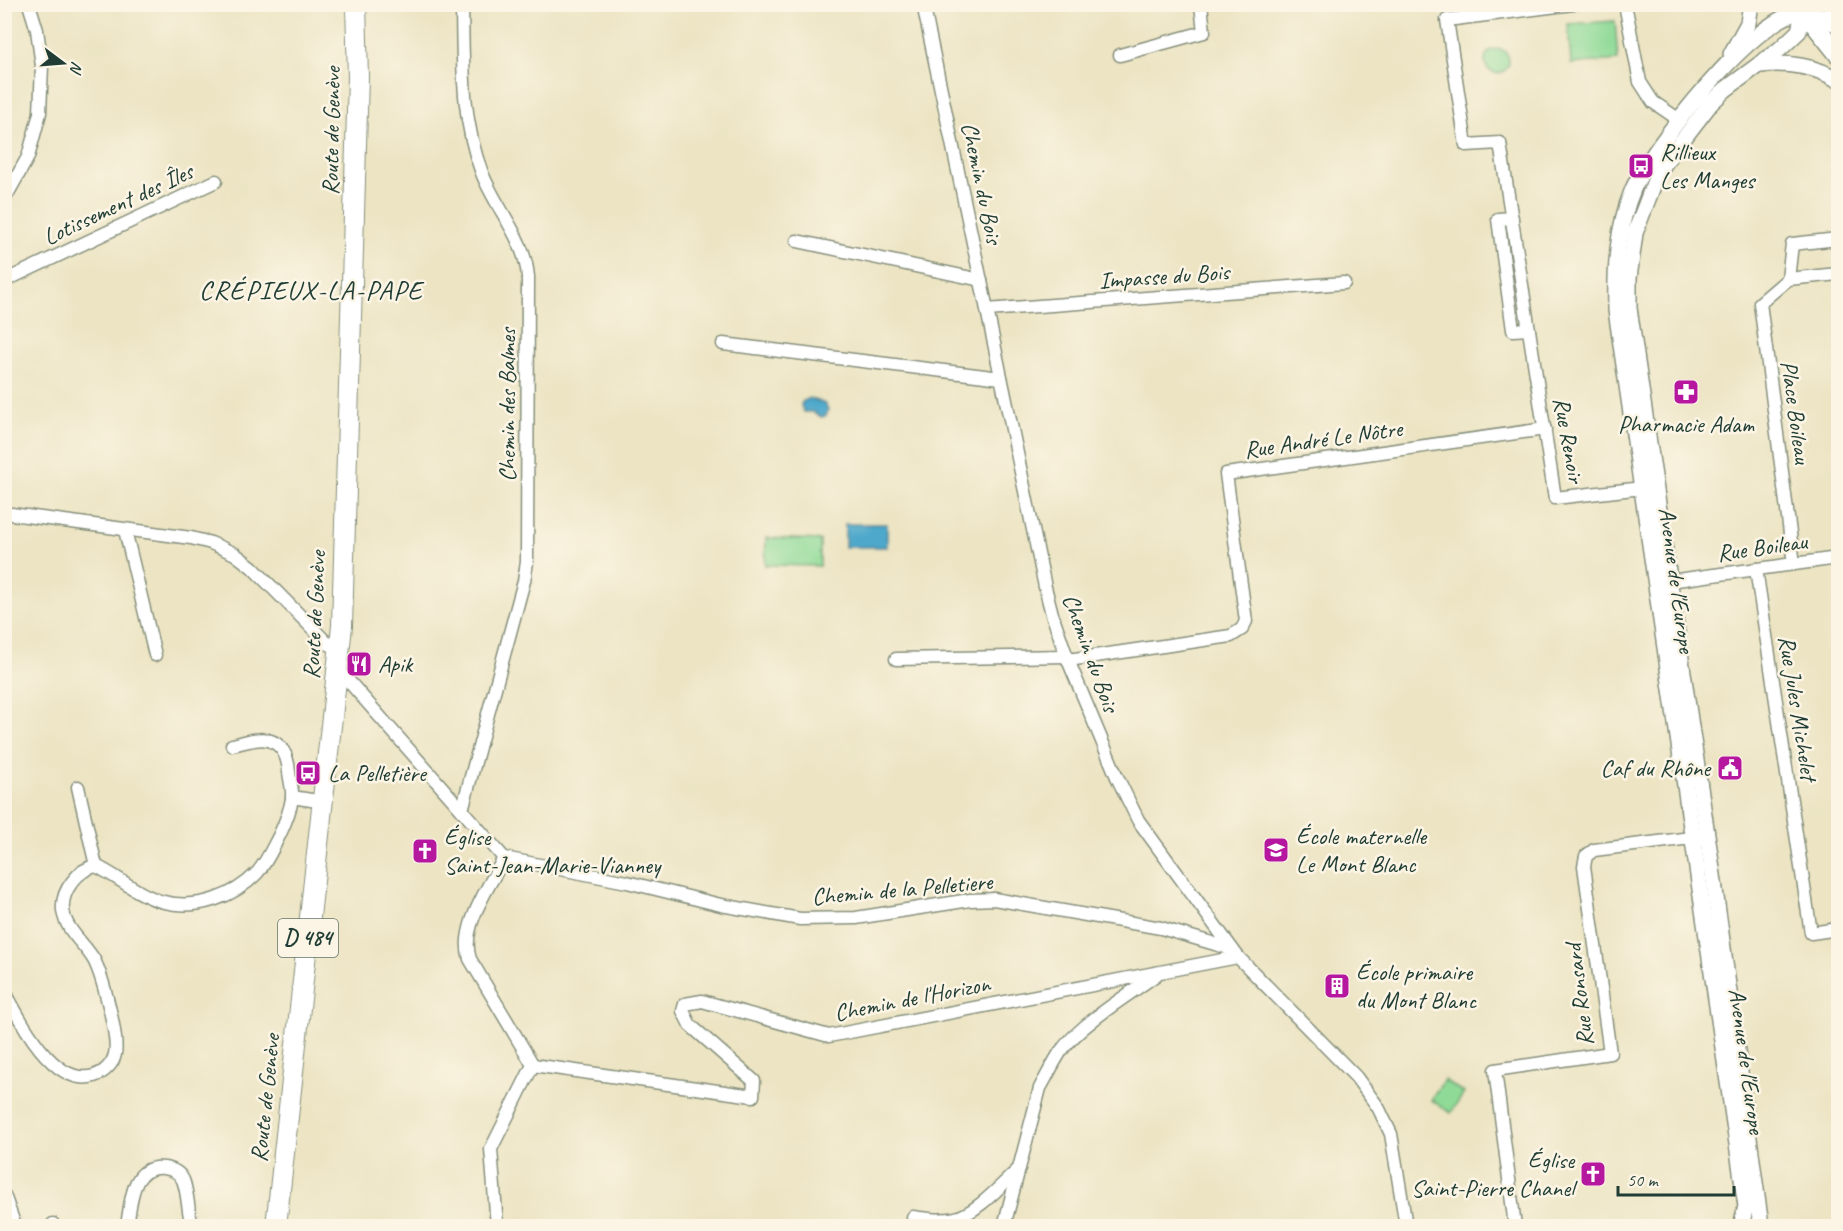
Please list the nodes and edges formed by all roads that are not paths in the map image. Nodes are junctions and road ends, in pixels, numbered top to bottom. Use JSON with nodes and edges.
{"nodes":[{"id":1,"x":29,"y":4,"type":"edge"},
{"id":2,"x":356,"y":4,"type":"edge"},
{"id":3,"x":462,"y":4,"type":"edge"},
{"id":4,"x":922,"y":4,"type":"edge"},
{"id":5,"x":1201,"y":4,"type":"edge"},
{"id":6,"x":1573,"y":4,"type":"edge"},
{"id":7,"x":1625,"y":4,"type":"edge"},
{"id":8,"x":1751,"y":4,"type":"edge"},
{"id":9,"x":1831,"y":4,"type":"edge"},
{"id":10,"x":1802,"y":7,"type":"edge"},
{"id":11,"x":1839,"y":14,"type":"edge"},
{"id":12,"x":1839,"y":25,"type":"edge"},
{"id":13,"x":1839,"y":54,"type":"edge"},
{"id":14,"x":1119,"y":55,"type":"dead end"},
{"id":15,"x":1761,"y":65,"type":"junction"},
{"id":16,"x":1719,"y":72,"type":"junction"},
{"id":17,"x":1839,"y":80,"type":"edge"},
{"id":18,"x":1678,"y":119,"type":"junction"},
{"id":19,"x":216,"y":181,"type":"dead end"},
{"id":20,"x":4,"y":200,"type":"edge"},
{"id":21,"x":1839,"y":239,"type":"edge"},
{"id":22,"x":797,"y":241,"type":"dead end"},
{"id":23,"x":1839,"y":274,"type":"edge"},
{"id":24,"x":1788,"y":279,"type":"junction"},
{"id":25,"x":981,"y":280,"type":"junction"},
{"id":26,"x":4,"y":281,"type":"edge"},
{"id":27,"x":1344,"y":283,"type":"dead end"},
{"id":28,"x":987,"y":310,"type":"junction"},
{"id":29,"x":723,"y":344,"type":"dead end"},
{"id":30,"x":1001,"y":378,"type":"junction"},
{"id":31,"x":1545,"y":429,"type":"junction"},
{"id":32,"x":1648,"y":487,"type":"junction"},
{"id":33,"x":4,"y":513,"type":"edge"},
{"id":34,"x":125,"y":530,"type":"junction"},
{"id":35,"x":1839,"y":558,"type":"edge"},
{"id":36,"x":1794,"y":564,"type":"junction"},
{"id":37,"x":1756,"y":569,"type":"junction"},
{"id":38,"x":1662,"y":582,"type":"junction"},
{"id":39,"x":155,"y":655,"type":"dead end"},
{"id":40,"x":1067,"y":658,"type":"junction"},
{"id":41,"x":339,"y":660,"type":"junction"},
{"id":42,"x":896,"y":660,"type":"dead end"},
{"id":43,"x":232,"y":745,"type":"dead end"},
{"id":44,"x":78,"y":786,"type":"dead end"},
{"id":45,"x":292,"y":797,"type":"junction"},
{"id":46,"x":324,"y":802,"type":"junction"},
{"id":47,"x":462,"y":810,"type":"junction"},
{"id":48,"x":1700,"y":836,"type":"junction"},
{"id":49,"x":504,"y":858,"type":"junction"},
{"id":50,"x":96,"y":866,"type":"junction"},
{"id":51,"x":1839,"y":929,"type":"edge"},
{"id":52,"x":1235,"y":953,"type":"junction"},
{"id":53,"x":1161,"y":972,"type":"junction"},
{"id":54,"x":4,"y":990,"type":"edge"},
{"id":55,"x":533,"y":1065,"type":"junction"},
{"id":56,"x":1019,"y":1169,"type":"junction"},
{"id":57,"x":4,"y":1196,"type":"edge"},
{"id":58,"x":913,"y":1217,"type":"dead end"},
{"id":59,"x":15,"y":1227,"type":"edge"},
{"id":60,"x":127,"y":1227,"type":"edge"},
{"id":61,"x":192,"y":1227,"type":"edge"},
{"id":62,"x":276,"y":1227,"type":"edge"},
{"id":63,"x":497,"y":1227,"type":"edge"},
{"id":64,"x":1004,"y":1227,"type":"edge"},
{"id":65,"x":1406,"y":1227,"type":"edge"},
{"id":66,"x":1515,"y":1227,"type":"edge"},
{"id":67,"x":1741,"y":1227,"type":"edge"},
{"id":68,"x":1761,"y":1227,"type":"edge"}],
"edges":[{"from":1,"to":20,"type":"street"},
{"from":2,"to":41,"type":"main road","name":"Route de Genève","number":"D 484"},
{"from":3,"to":47,"type":"street","name":"Chemin des Balmes"},
{"from":4,"to":25,"type":"street","name":"Chemin du Bois"},
{"from":5,"to":14,"type":"street"},
{"from":6,"to":31,"type":"street","name":"Rue Renoir"},
{"from":7,"to":18,"type":"street"},
{"from":8,"to":16,"type":"street"},
{"from":9,"to":11,"type":"main road"},
{"from":10,"to":12,"type":"street"},
{"from":10,"to":13,"type":"main road"},
{"from":10,"to":15,"type":"street","name":"Avenue de l'Europe"},
{"from":10,"to":16,"type":"street","name":"Avenue de l'Europe"},
{"from":15,"to":17,"type":"street"},
{"from":15,"to":32,"type":"street","name":"Avenue de l'Europe"},
{"from":16,"to":18,"type":"street","name":"Avenue de l'Europe"},
{"from":18,"to":32,"type":"street","name":"Avenue de l'Europe"},
{"from":19,"to":26,"type":"street","name":"Lotissement des Îles"},
{"from":21,"to":24,"type":"street"},
{"from":22,"to":25,"type":"street"},
{"from":23,"to":24,"type":"street"},
{"from":24,"to":36,"type":"street","name":"Place Boileau"},
{"from":25,"to":28,"type":"street","name":"Chemin du Bois"},
{"from":27,"to":28,"type":"street","name":"Impasse du Bois"},
{"from":28,"to":30,"type":"street","name":"Chemin du Bois"},
{"from":29,"to":30,"type":"street"},
{"from":30,"to":40,"type":"street","name":"Chemin du Bois"},
{"from":31,"to":32,"type":"street","name":"Rue Renoir"},
{"from":31,"to":40,"type":"street","name":"Rue André Le Nôtre"},
{"from":32,"to":38,"type":"street","name":"Avenue de l'Europe"},
{"from":33,"to":34,"type":"street"},
{"from":34,"to":39,"type":"street"},
{"from":34,"to":41,"type":"street"},
{"from":35,"to":36,"type":"street","name":"Rue Boileau"},
{"from":36,"to":37,"type":"street","name":"Rue Boileau"},
{"from":37,"to":38,"type":"street","name":"Rue Boileau"},
{"from":37,"to":51,"type":"street","name":"Rue Jules Michelet"},
{"from":38,"to":48,"type":"street","name":"Avenue de l'Europe"},
{"from":40,"to":42,"type":"street"},
{"from":40,"to":52,"type":"street","name":"Chemin du Bois"},
{"from":41,"to":46,"type":"main road","name":"Route de Genève","number":"D 484"},
{"from":41,"to":47,"type":"street"},
{"from":43,"to":45,"type":"street"},
{"from":44,"to":50,"type":"street"},
{"from":45,"to":46,"type":"street"},
{"from":45,"to":50,"type":"street"},
{"from":46,"to":62,"type":"main road","name":"Route de Genève","number":"D 484"},
{"from":47,"to":49,"type":"street"},
{"from":48,"to":66,"type":"street","name":"Rue Ronsard"},
{"from":48,"to":67,"type":"street","name":"Avenue de l'Europe"},
{"from":48,"to":68,"type":"street","name":"Avenue de l'Europe"},
{"from":49,"to":52,"type":"street","name":"Chemin de la Pelletiere"},
{"from":49,"to":55,"type":"street"},
{"from":50,"to":54,"type":"street"},
{"from":52,"to":53,"type":"street","name":"Chemin de l'Horizon"},
{"from":52,"to":65,"type":"street","name":"Chemin du Bois"},
{"from":53,"to":55,"type":"street","name":"Chemin de l'Horizon"},
{"from":53,"to":56,"type":"street"},
{"from":55,"to":63,"type":"street"},
{"from":56,"to":58,"type":"street"},
{"from":56,"to":64,"type":"street"},
{"from":57,"to":59,"type":"street"},
{"from":60,"to":61,"type":"street"}]}
